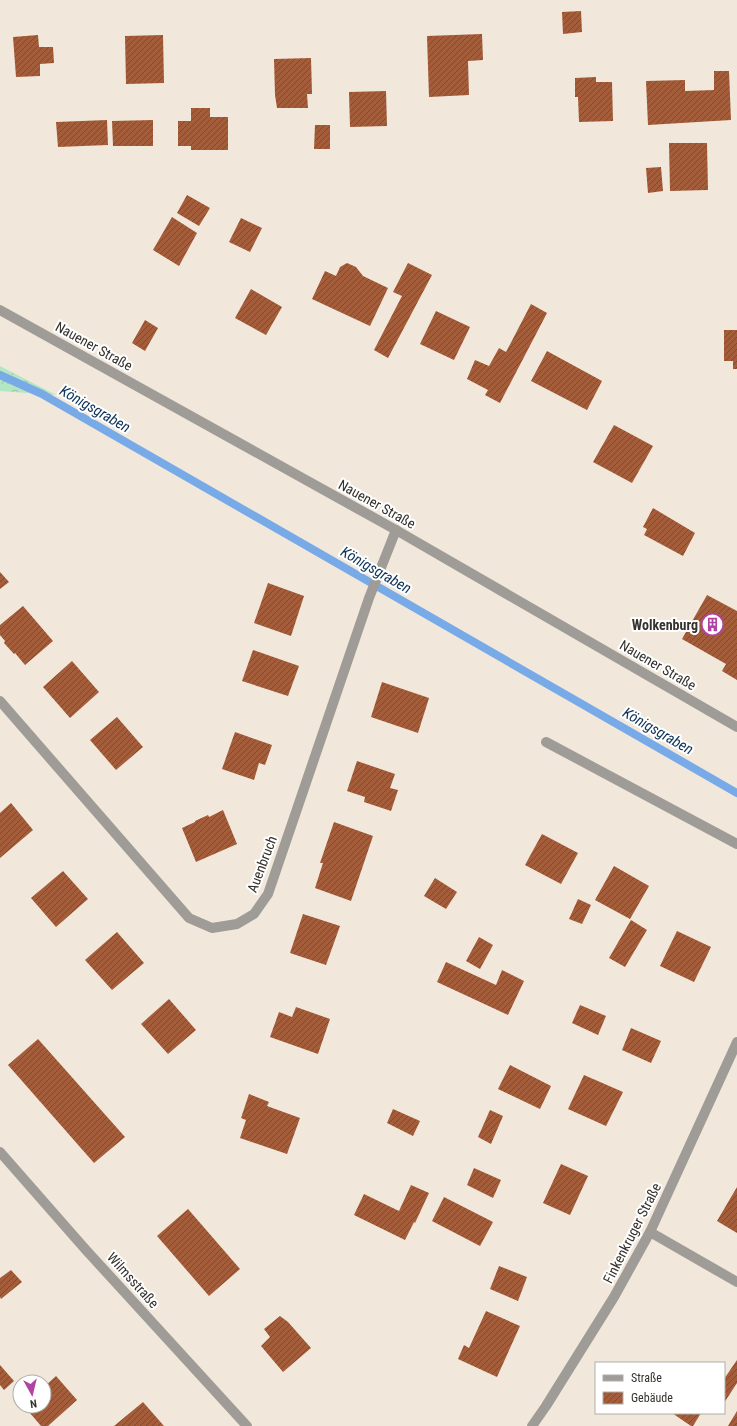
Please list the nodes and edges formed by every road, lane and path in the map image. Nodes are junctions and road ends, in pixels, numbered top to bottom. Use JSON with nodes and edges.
{"nodes":[{"id":1,"x":0,"y":310,"type":"edge"},
{"id":2,"x":396,"y":530,"type":"junction"},
{"id":3,"x":0,"y":701,"type":"edge"},
{"id":4,"x":737,"y":727,"type":"edge"},
{"id":5,"x":546,"y":742,"type":"dead end"},
{"id":6,"x":737,"y":844,"type":"edge"},
{"id":7,"x":737,"y":1042,"type":"edge"},
{"id":8,"x":0,"y":1152,"type":"edge"},
{"id":9,"x":650,"y":1232,"type":"junction"},
{"id":10,"x":737,"y":1282,"type":"edge"},
{"id":11,"x":247,"y":1426,"type":"edge"},
{"id":12,"x":532,"y":1426,"type":"edge"}],
"edges":[{"from":1,"to":2,"type":"street","name":"Nauener Straße"},
{"from":2,"to":3,"type":"street","name":"Auenbruch"},
{"from":2,"to":4,"type":"street","name":"Nauener Straße"},
{"from":5,"to":6,"type":"street"},
{"from":7,"to":9,"type":"street","name":"Finkenkruger Straße"},
{"from":8,"to":11,"type":"street","name":"Wilmsstraße"},
{"from":9,"to":10,"type":"street"},
{"from":9,"to":12,"type":"street","name":"Finkenkruger Straße"}]}
